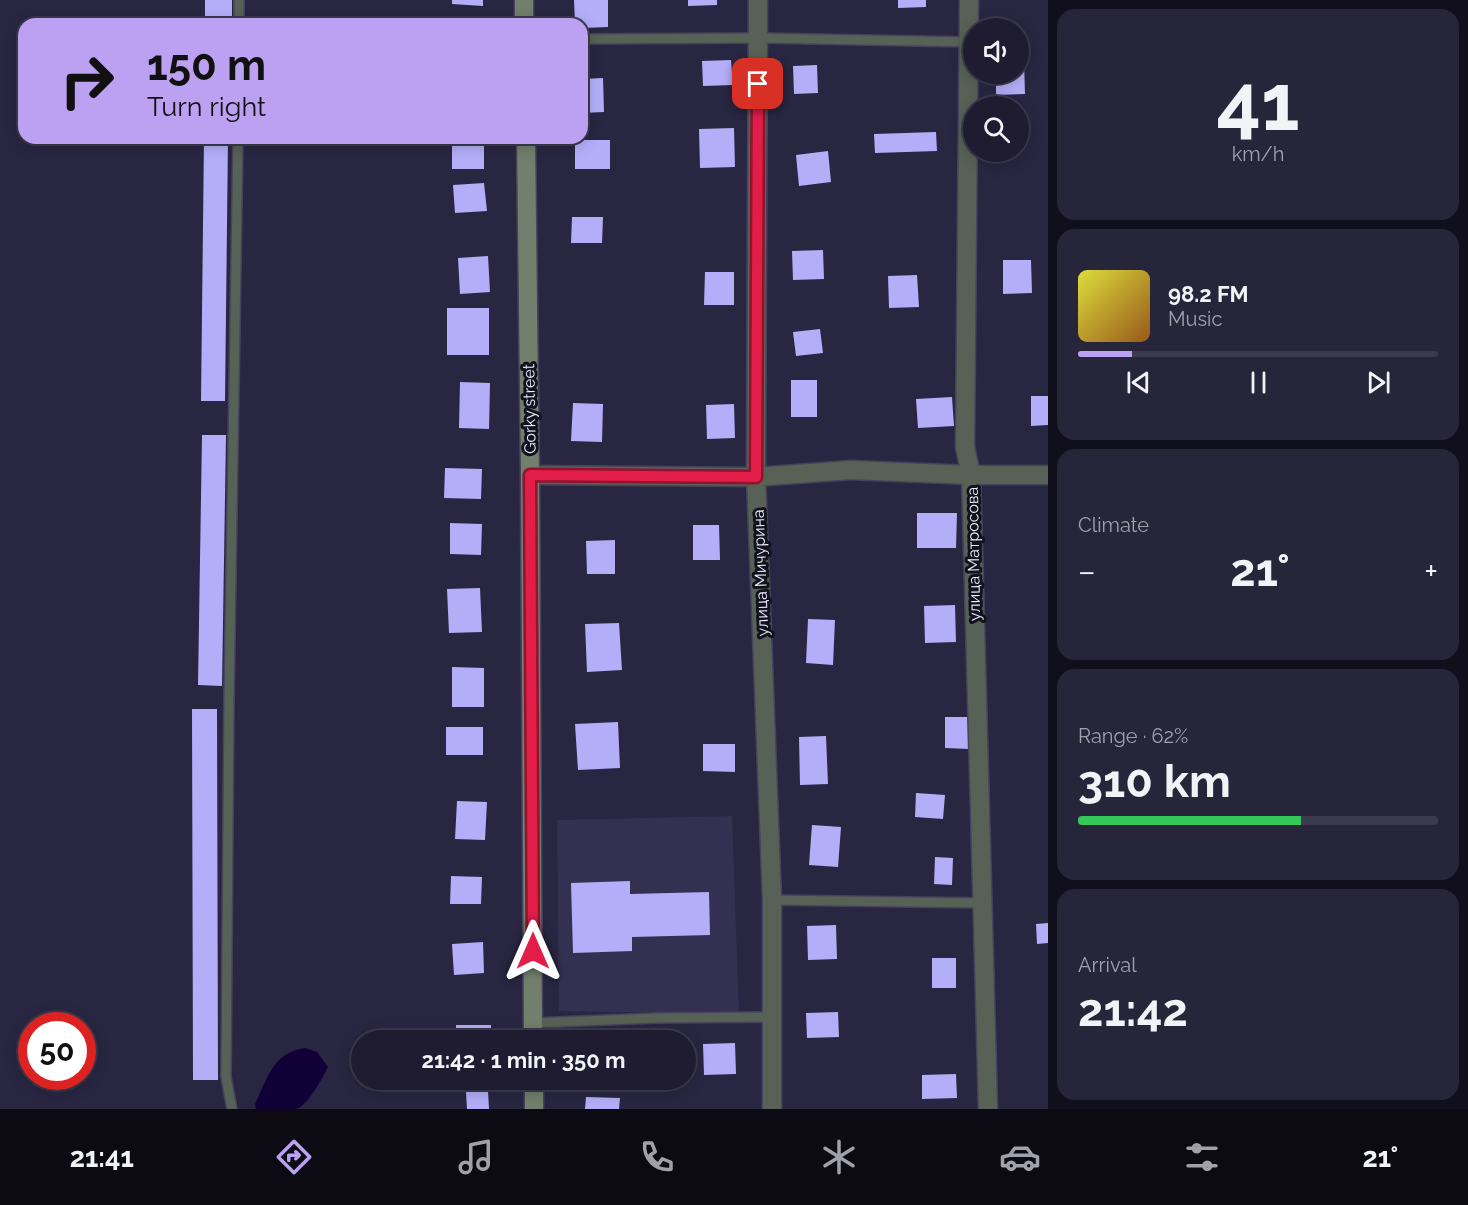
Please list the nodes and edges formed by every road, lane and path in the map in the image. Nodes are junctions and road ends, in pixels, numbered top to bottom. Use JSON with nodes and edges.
{"nodes":[{"id":1,"x":239,"y":0,"type":"edge"},
{"id":2,"x":524,"y":0,"type":"edge"},
{"id":3,"x":758,"y":0,"type":"edge"},
{"id":4,"x":969,"y":0,"type":"edge"},
{"id":5,"x":239,"y":18,"type":"edge"},
{"id":6,"x":524,"y":18,"type":"edge"},
{"id":7,"x":969,"y":18,"type":"edge"},
{"id":8,"x":758,"y":38,"type":"junction"},
{"id":9,"x":588,"y":39,"type":"edge"},
{"id":10,"x":963,"y":42,"type":"edge"},
{"id":11,"x":969,"y":84,"type":"edge"},
{"id":12,"x":238,"y":144,"type":"edge"},
{"id":13,"x":526,"y":144,"type":"edge"},
{"id":14,"x":530,"y":475,"type":"junction"},
{"id":15,"x":971,"y":475,"type":"junction"},
{"id":16,"x":1048,"y":475,"type":"edge"},
{"id":17,"x":756,"y":477,"type":"junction"},
{"id":18,"x":772,"y":900,"type":"junction"},
{"id":19,"x":982,"y":903,"type":"junction"},
{"id":20,"x":772,"y":1017,"type":"junction"},
{"id":21,"x":533,"y":1030,"type":"edge"},
{"id":22,"x":551,"y":1030,"type":"edge"},
{"id":23,"x":534,"y":1090,"type":"edge"},
{"id":24,"x":231,"y":1109,"type":"edge"},
{"id":25,"x":534,"y":1109,"type":"edge"},
{"id":26,"x":772,"y":1109,"type":"edge"},
{"id":27,"x":988,"y":1109,"type":"edge"}],
"edges":[{"from":1,"to":5,"type":"lane"},
{"from":2,"to":6,"type":"main road"},
{"from":3,"to":8,"type":"street","name":"улица Мичурина"},
{"from":4,"to":7,"type":"street","name":"улица Матросова"},
{"from":8,"to":9,"type":"lane"},
{"from":8,"to":10,"type":"lane"},
{"from":8,"to":17,"type":"street","name":"улица Мичурина"},
{"from":11,"to":15,"type":"street","name":"улица Матросова"},
{"from":12,"to":24,"type":"lane"},
{"from":13,"to":14,"type":"main road","name":"Gorky street"},
{"from":14,"to":17,"type":"street"},
{"from":14,"to":21,"type":"main road","name":"Gorky street"},
{"from":15,"to":16,"type":"street"},
{"from":15,"to":17,"type":"street"},
{"from":15,"to":19,"type":"street","name":"улица Матросова"},
{"from":17,"to":18,"type":"street","name":"улица Мичурина"},
{"from":18,"to":19,"type":"lane"},
{"from":18,"to":20,"type":"street","name":"улица Мичурина"},
{"from":19,"to":27,"type":"street","name":"улица Матросова"},
{"from":20,"to":22,"type":"lane"},
{"from":20,"to":26,"type":"street","name":"улица Мичурина"},
{"from":23,"to":25,"type":"main road"}]}
